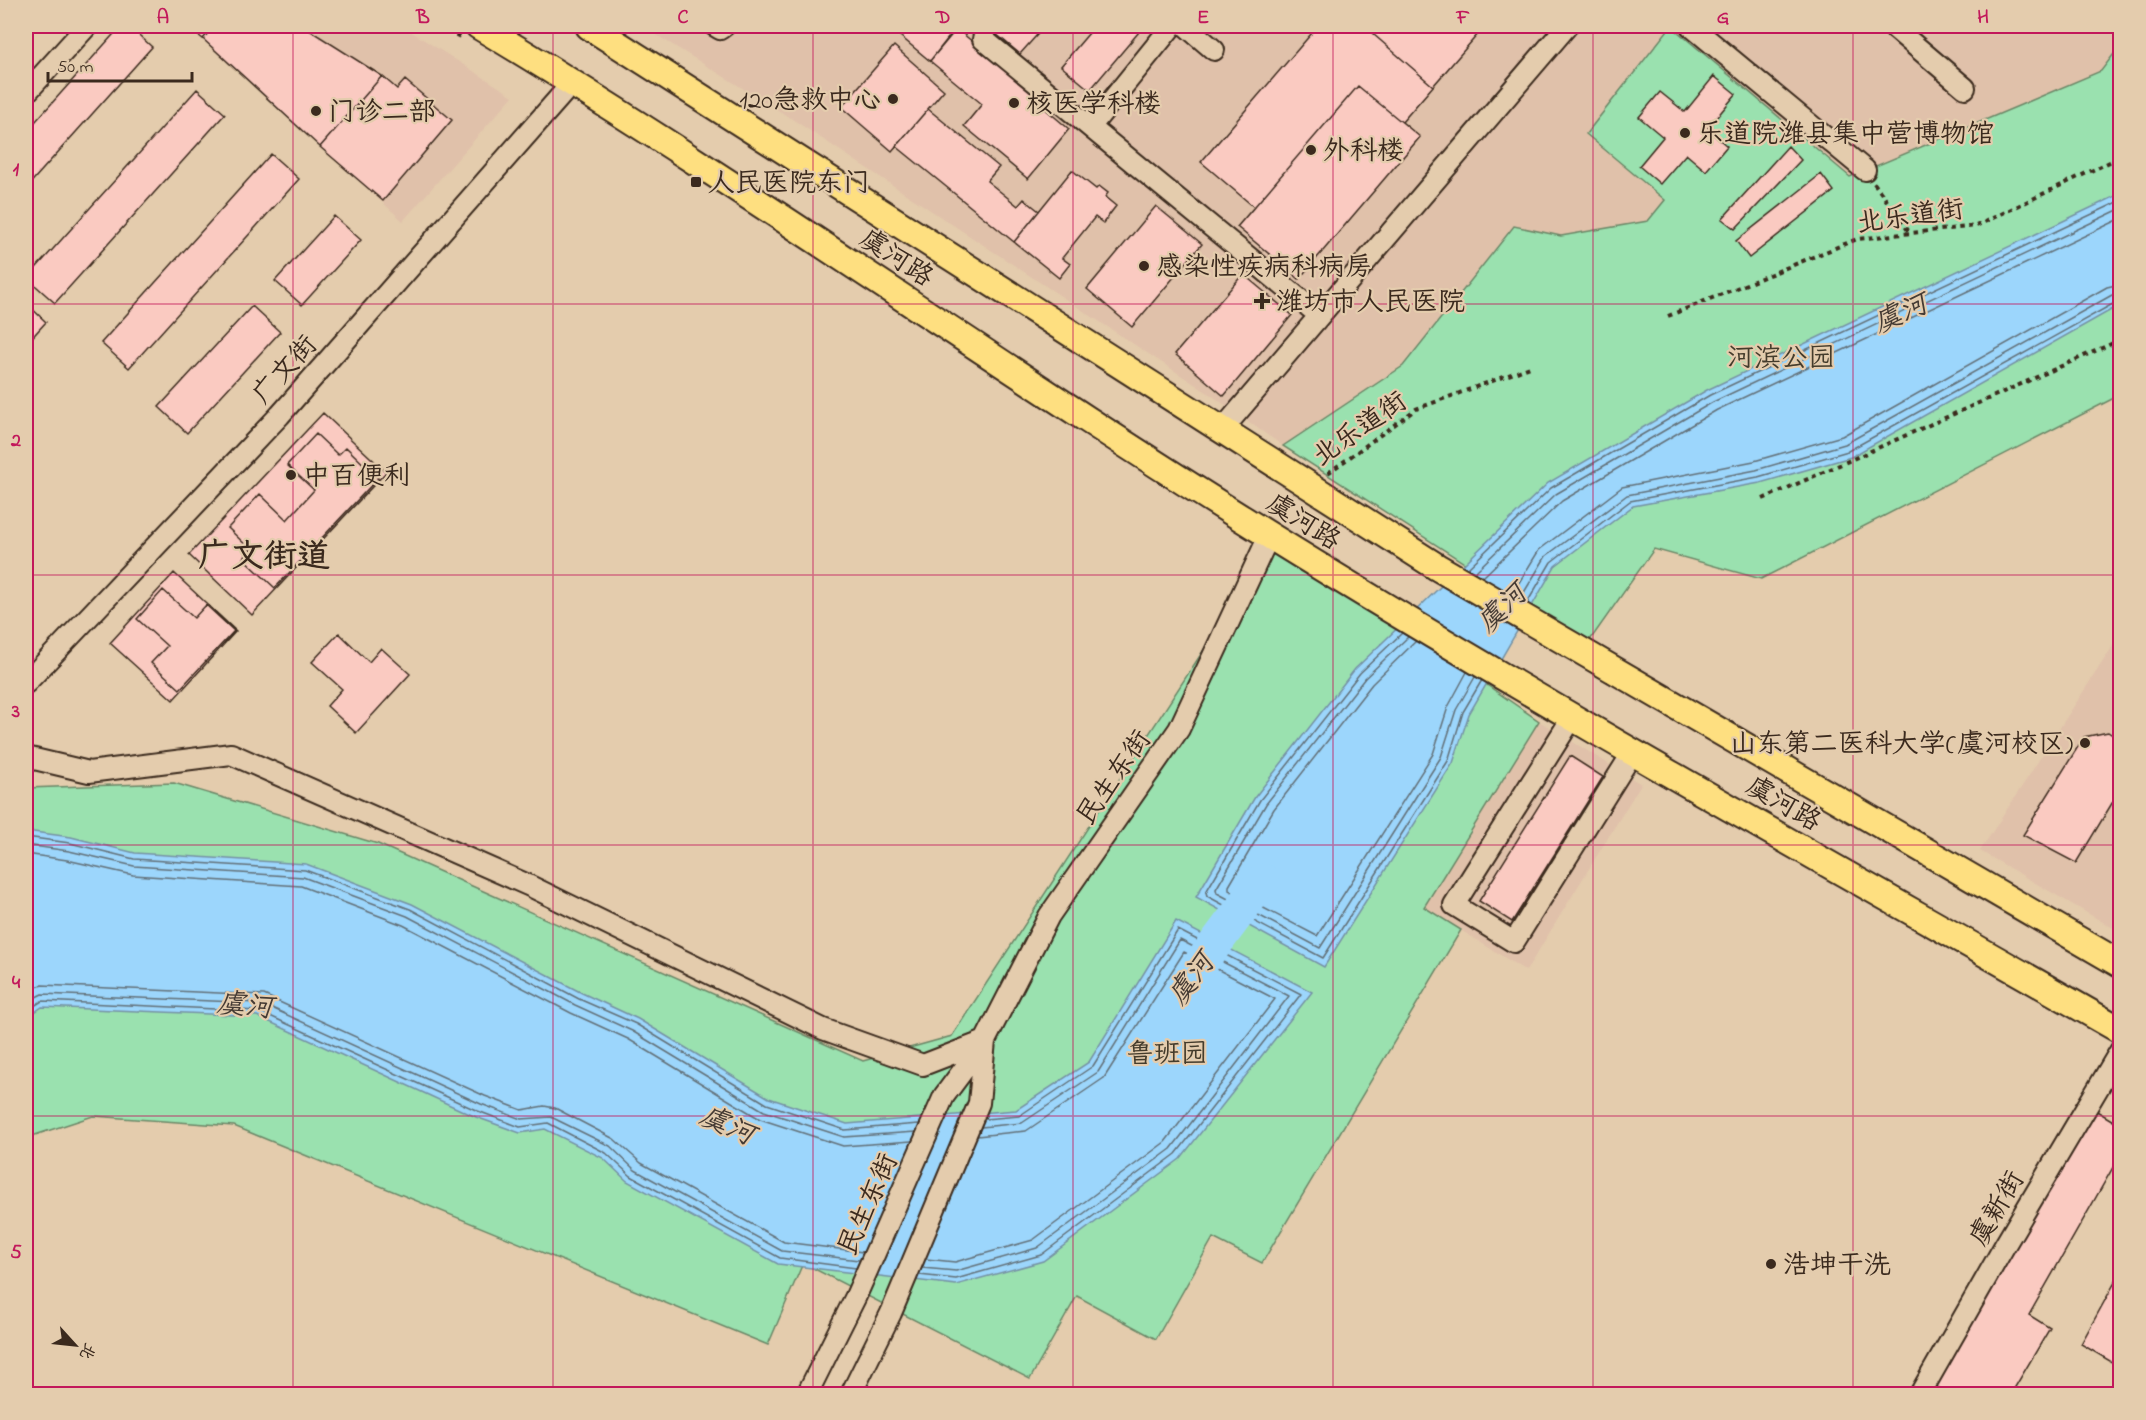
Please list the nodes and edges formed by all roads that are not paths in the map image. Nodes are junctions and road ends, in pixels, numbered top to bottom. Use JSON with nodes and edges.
{"nodes":[{"id":1,"x":87,"y":26,"type":"edge"},
{"id":2,"x":479,"y":26,"type":"edge"},
{"id":3,"x":589,"y":26,"type":"edge"},
{"id":4,"x":715,"y":26,"type":"edge"},
{"id":5,"x":724,"y":26,"type":"edge"},
{"id":6,"x":1172,"y":26,"type":"edge"},
{"id":7,"x":1186,"y":26,"type":"edge"},
{"id":8,"x":1567,"y":26,"type":"edge"},
{"id":9,"x":1691,"y":26,"type":"edge"},
{"id":10,"x":1892,"y":26,"type":"edge"},
{"id":11,"x":1713,"y":32,"type":"edge"},
{"id":12,"x":984,"y":39,"type":"dead end"},
{"id":13,"x":1215,"y":50,"type":"dead end"},
{"id":14,"x":573,"y":82,"type":"junction"},
{"id":15,"x":1965,"y":88,"type":"dead end"},
{"id":16,"x":26,"y":93,"type":"edge"},
{"id":17,"x":1091,"y":126,"type":"junction"},
{"id":18,"x":1865,"y":170,"type":"road end"},
{"id":19,"x":1319,"y":315,"type":"junction"},
{"id":20,"x":1221,"y":430,"type":"junction"},
{"id":21,"x":1269,"y":536,"type":"junction"},
{"id":22,"x":26,"y":683,"type":"edge"},
{"id":23,"x":1572,"y":718,"type":"junction"},
{"id":24,"x":1633,"y":752,"type":"junction"},
{"id":25,"x":26,"y":757,"type":"edge"},
{"id":26,"x":2121,"y":964,"type":"edge"},
{"id":27,"x":2121,"y":1030,"type":"edge"},
{"id":28,"x":985,"y":1041,"type":"junction"},
{"id":29,"x":2121,"y":1051,"type":"edge"},
{"id":30,"x":807,"y":1395,"type":"edge"},
{"id":31,"x":851,"y":1395,"type":"edge"},
{"id":32,"x":1920,"y":1395,"type":"edge"}],
"edges":[{"from":1,"to":16,"type":"street"},
{"from":2,"to":14,"type":"main road","name":"虞河路"},
{"from":3,"to":20,"type":"main road","name":"虞河路"},
{"from":4,"to":5,"type":"street"},
{"from":6,"to":17,"type":"street"},
{"from":7,"to":13,"type":"street"},
{"from":8,"to":19,"type":"street"},
{"from":9,"to":11,"type":"street"},
{"from":10,"to":15,"type":"street"},
{"from":11,"to":18,"type":"street"},
{"from":12,"to":17,"type":"street"},
{"from":14,"to":21,"type":"main road","name":"虞河路"},
{"from":14,"to":22,"type":"street","name":"广文街"},
{"from":17,"to":19,"type":"street"},
{"from":19,"to":20,"type":"street"},
{"from":20,"to":26,"type":"main road","name":"虞河路"},
{"from":21,"to":23,"type":"main road","name":"虞河路"},
{"from":21,"to":28,"type":"street","name":"民生东街"},
{"from":23,"to":24,"type":"main road","name":"虞河路"},
{"from":23,"to":24,"type":"street"},
{"from":24,"to":27,"type":"main road","name":"虞河路"},
{"from":25,"to":28,"type":"street"},
{"from":28,"to":30,"type":"street","name":"民生东街"},
{"from":28,"to":31,"type":"street","name":"民生东街"},
{"from":29,"to":32,"type":"street","name":"虞新街"}]}
